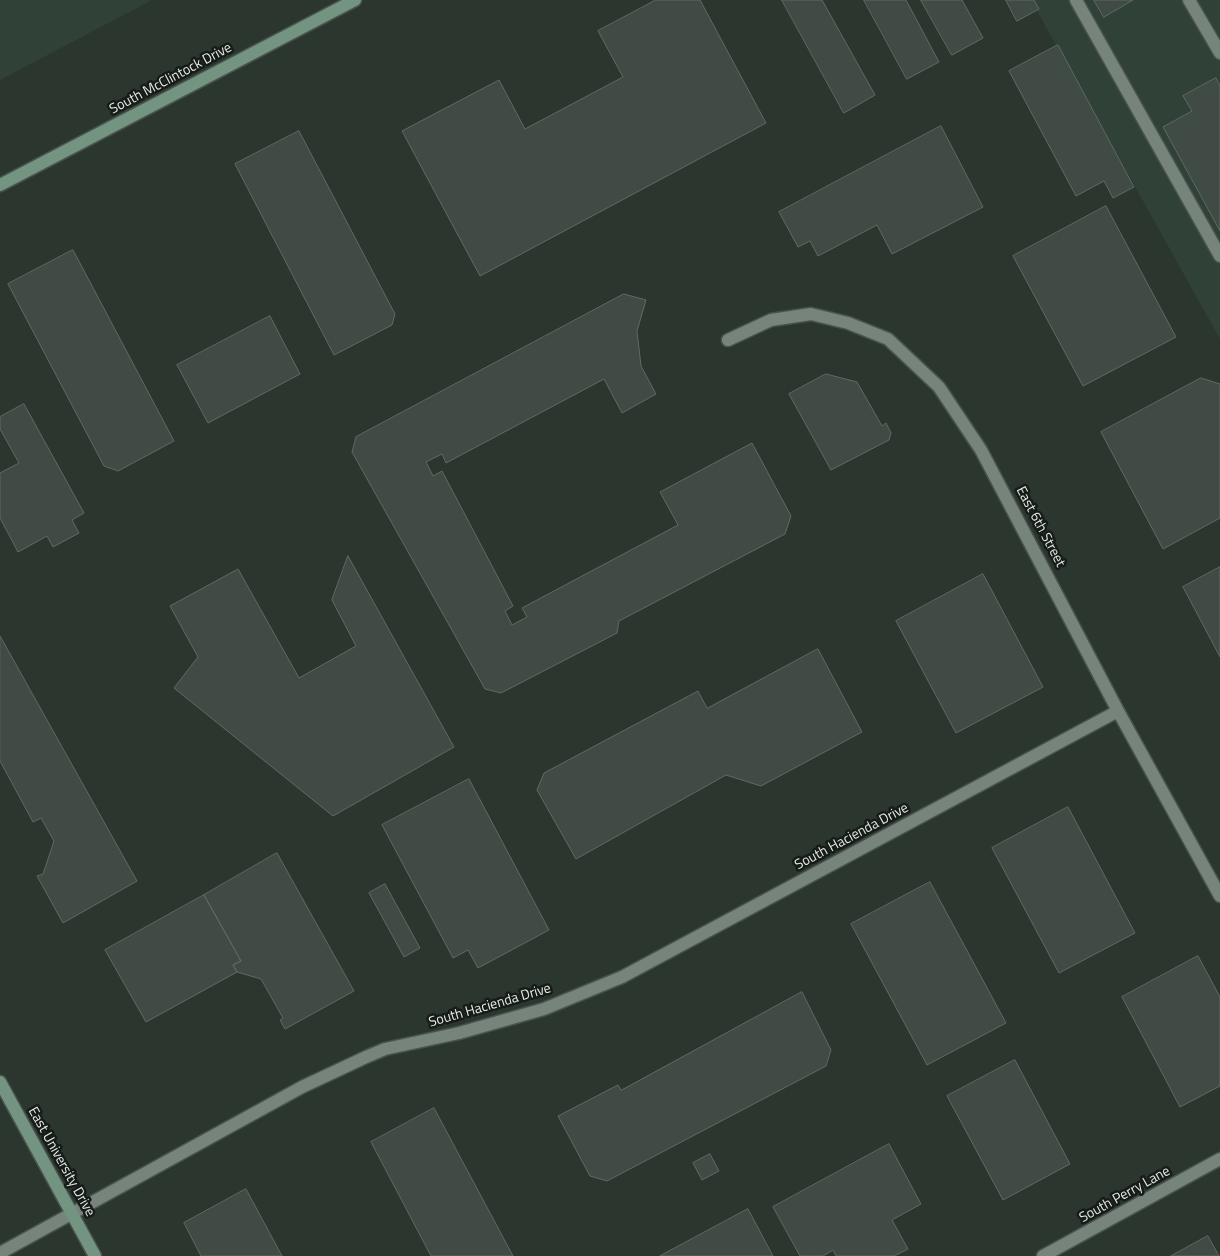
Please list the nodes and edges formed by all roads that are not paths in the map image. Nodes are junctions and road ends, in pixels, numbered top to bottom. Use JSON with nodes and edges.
{"nodes":[{"id":1,"x":355,"y":0,"type":"edge"},
{"id":2,"x":1076,"y":0,"type":"edge"},
{"id":3,"x":1189,"y":0,"type":"edge"},
{"id":4,"x":1220,"y":53,"type":"edge"},
{"id":5,"x":0,"y":185,"type":"edge"},
{"id":6,"x":1220,"y":256,"type":"edge"},
{"id":7,"x":728,"y":340,"type":"dead end"},
{"id":8,"x":1118,"y":711,"type":"junction"},
{"id":9,"x":1220,"y":896,"type":"edge"},
{"id":10,"x":0,"y":1082,"type":"edge"},
{"id":11,"x":1220,"y":1159,"type":"edge"},
{"id":12,"x":73,"y":1214,"type":"junction"},
{"id":13,"x":0,"y":1252,"type":"edge"},
{"id":14,"x":95,"y":1256,"type":"edge"},
{"id":15,"x":1043,"y":1256,"type":"edge"}],
"edges":[{"from":1,"to":5,"type":"main road","name":"South McClintock Drive"},
{"from":2,"to":6,"type":"street"},
{"from":3,"to":4,"type":"street"},
{"from":7,"to":8,"type":"street","name":"East 6th Street"},
{"from":8,"to":9,"type":"street","name":"East 6th Street"},
{"from":8,"to":12,"type":"street","name":"South Hacienda Drive"},
{"from":10,"to":12,"type":"main road","name":"East University Drive"},
{"from":11,"to":15,"type":"street","name":"South Perry Lane"},
{"from":12,"to":13,"type":"street","name":"South Hacienda Drive"},
{"from":12,"to":14,"type":"main road","name":"East University Drive"}]}
